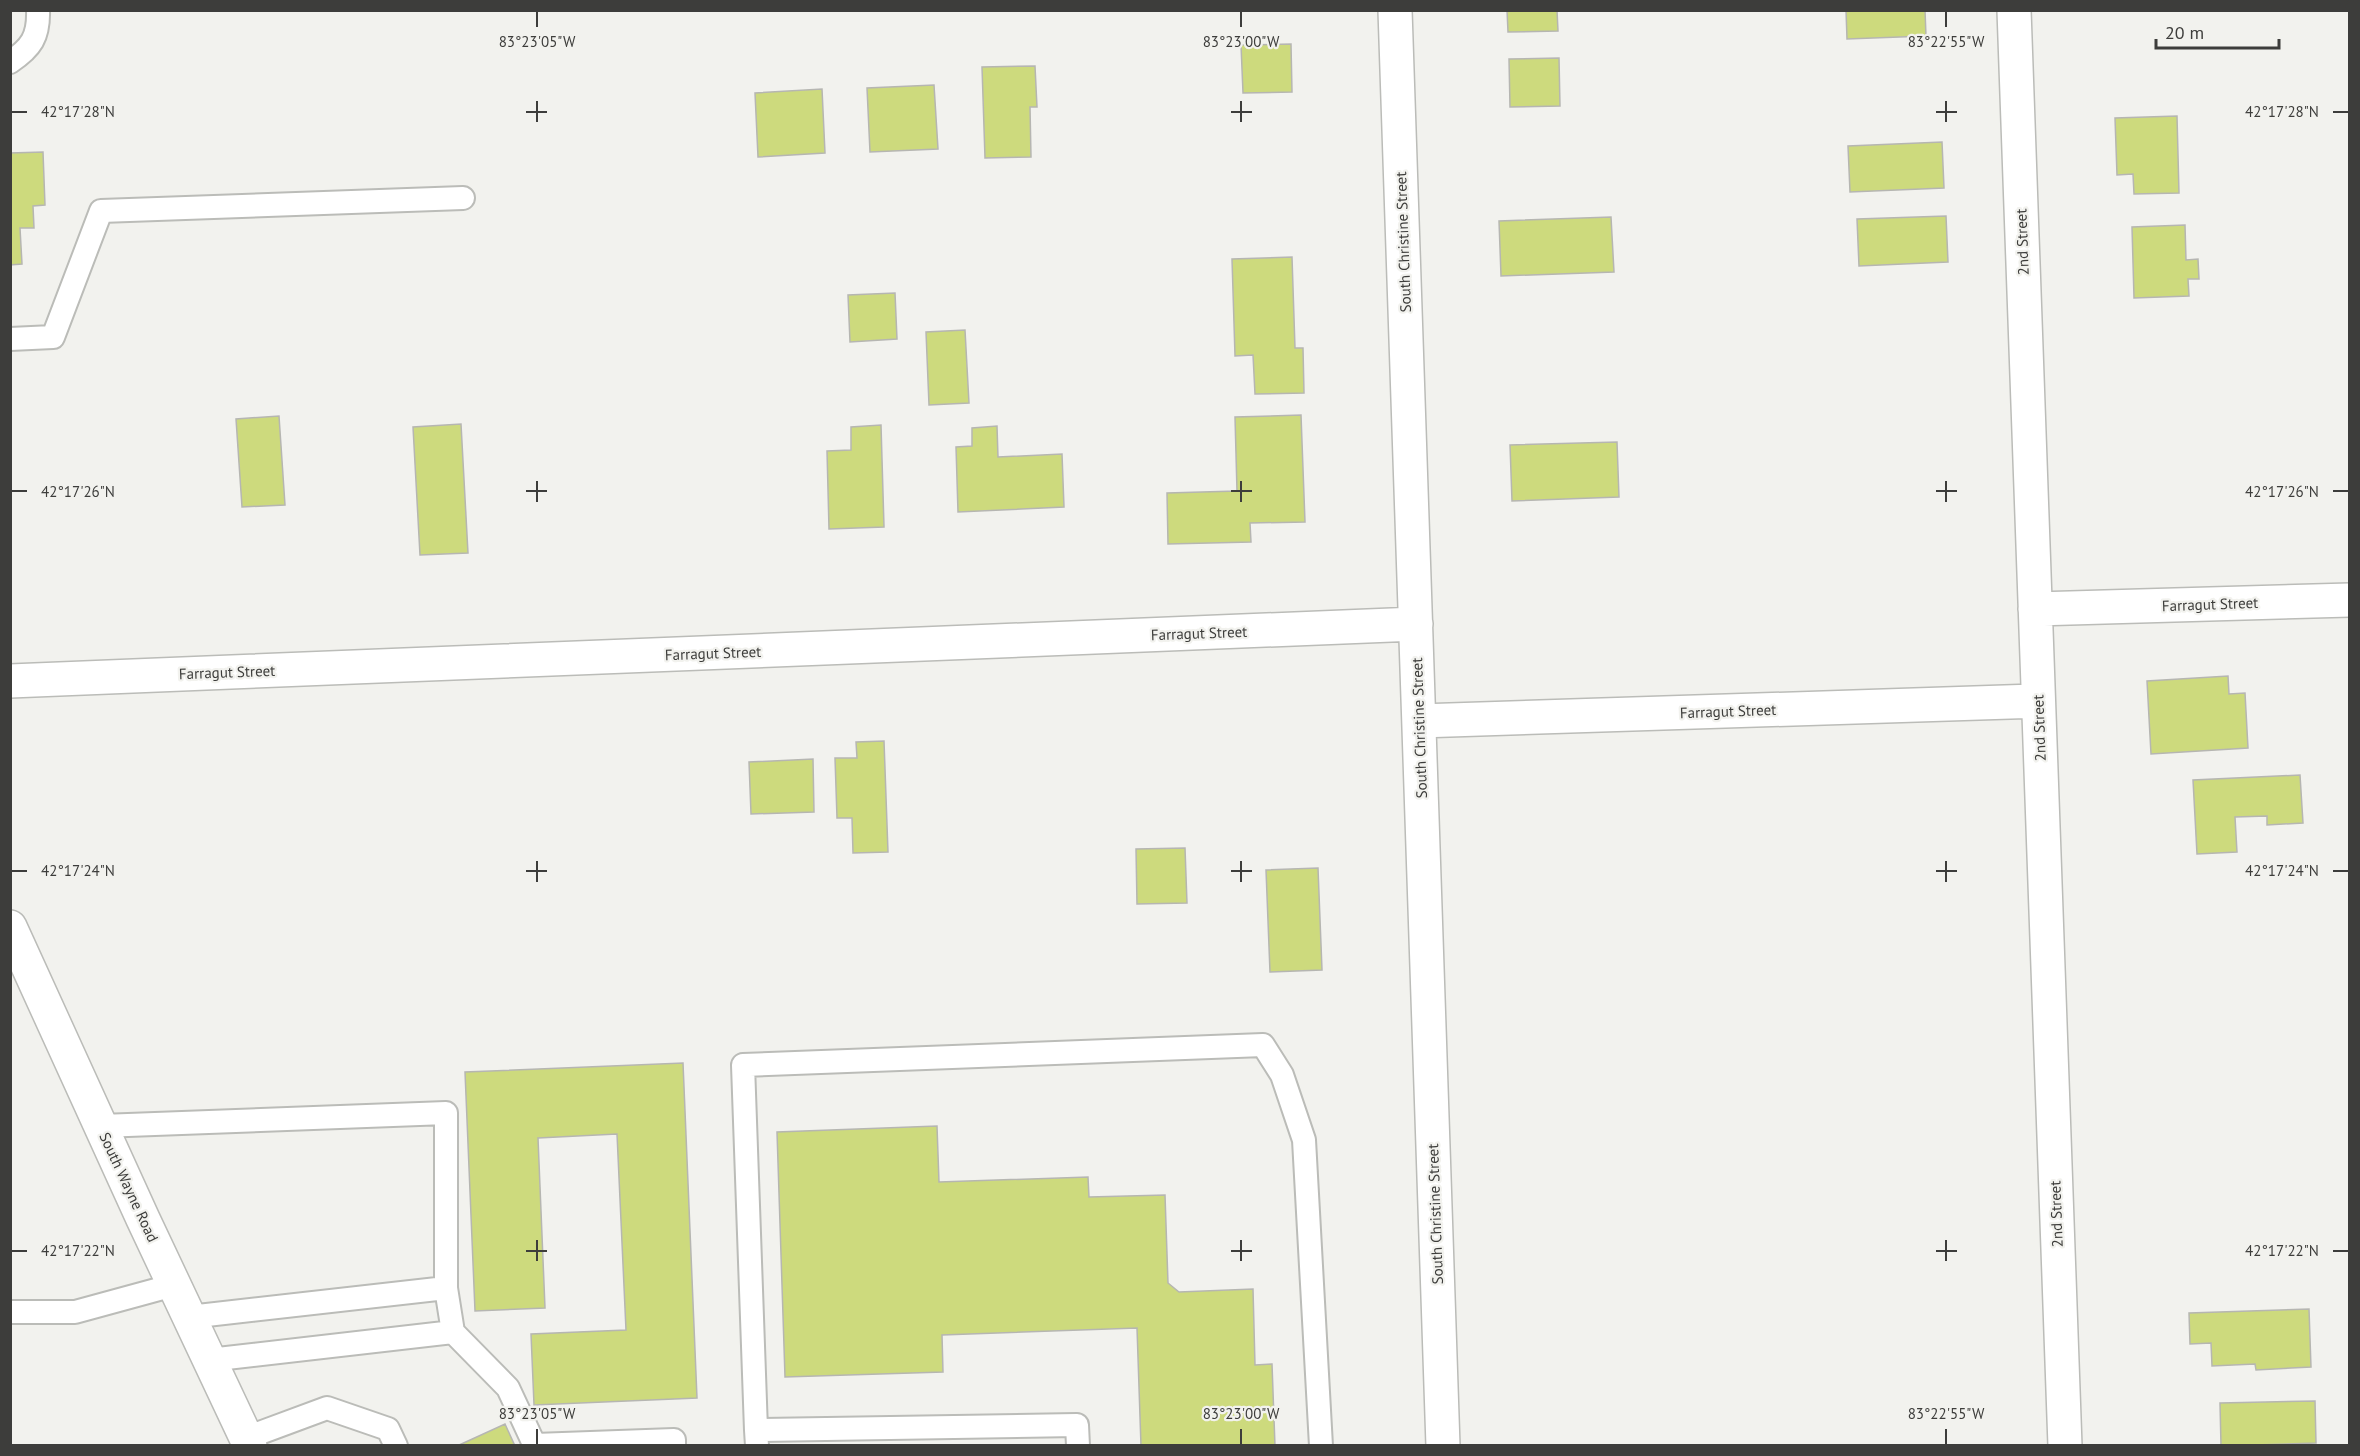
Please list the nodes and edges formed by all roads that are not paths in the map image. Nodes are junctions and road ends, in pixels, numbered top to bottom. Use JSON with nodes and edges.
{"nodes":[{"id":1,"x":38,"y":10,"type":"edge"},
{"id":2,"x":1395,"y":10,"type":"edge"},
{"id":3,"x":2014,"y":10,"type":"edge"},
{"id":4,"x":10,"y":62,"type":"edge"},
{"id":5,"x":463,"y":198,"type":"dead end"},
{"id":6,"x":10,"y":339,"type":"edge"},
{"id":7,"x":2349,"y":600,"type":"edge"},
{"id":8,"x":2035,"y":609,"type":"junction"},
{"id":9,"x":1416,"y":624,"type":"junction"},
{"id":10,"x":10,"y":681,"type":"edge"},
{"id":11,"x":2038,"y":701,"type":"junction"},
{"id":12,"x":1419,"y":721,"type":"junction"},
{"id":13,"x":10,"y":927,"type":"edge"},
{"id":14,"x":101,"y":1126,"type":"junction"},
{"id":15,"x":174,"y":1285,"type":"junction"},
{"id":16,"x":446,"y":1288,"type":"junction"},
{"id":17,"x":10,"y":1312,"type":"edge"},
{"id":18,"x":189,"y":1317,"type":"junction"},
{"id":19,"x":453,"y":1332,"type":"junction"},
{"id":20,"x":209,"y":1360,"type":"junction"},
{"id":21,"x":757,"y":1438,"type":"edge"},
{"id":22,"x":248,"y":1442,"type":"edge"},
{"id":23,"x":535,"y":1445,"type":"edge"},
{"id":24,"x":396,"y":1446,"type":"edge"},
{"id":25,"x":674,"y":1446,"type":"edge"},
{"id":26,"x":1078,"y":1446,"type":"edge"},
{"id":27,"x":1321,"y":1446,"type":"edge"},
{"id":28,"x":1443,"y":1446,"type":"edge"},
{"id":29,"x":2065,"y":1446,"type":"edge"}],
"edges":[{"from":1,"to":4,"type":"lane"},
{"from":2,"to":9,"type":"street","name":"South Christine Street"},
{"from":3,"to":8,"type":"street","name":"2nd Street"},
{"from":5,"to":6,"type":"lane"},
{"from":7,"to":8,"type":"street","name":"Farragut Street"},
{"from":8,"to":11,"type":"street","name":"2nd Street"},
{"from":9,"to":10,"type":"street","name":"Farragut Street"},
{"from":9,"to":12,"type":"street","name":"South Christine Street"},
{"from":11,"to":12,"type":"street","name":"Farragut Street"},
{"from":11,"to":29,"type":"street","name":"2nd Street"},
{"from":12,"to":28,"type":"street","name":"South Christine Street"},
{"from":13,"to":14,"type":"street","name":"South Wayne Road"},
{"from":14,"to":15,"type":"street","name":"South Wayne Road"},
{"from":14,"to":16,"type":"lane"},
{"from":15,"to":17,"type":"lane"},
{"from":15,"to":18,"type":"street","name":"South Wayne Road"},
{"from":16,"to":18,"type":"lane"},
{"from":16,"to":19,"type":"lane"},
{"from":18,"to":20,"type":"street","name":"South Wayne Road"},
{"from":19,"to":20,"type":"lane"},
{"from":19,"to":23,"type":"lane"},
{"from":20,"to":22,"type":"street","name":"South Wayne Road"},
{"from":21,"to":26,"type":"lane"},
{"from":21,"to":27,"type":"lane"},
{"from":22,"to":24,"type":"lane"},
{"from":23,"to":25,"type":"lane"}]}
